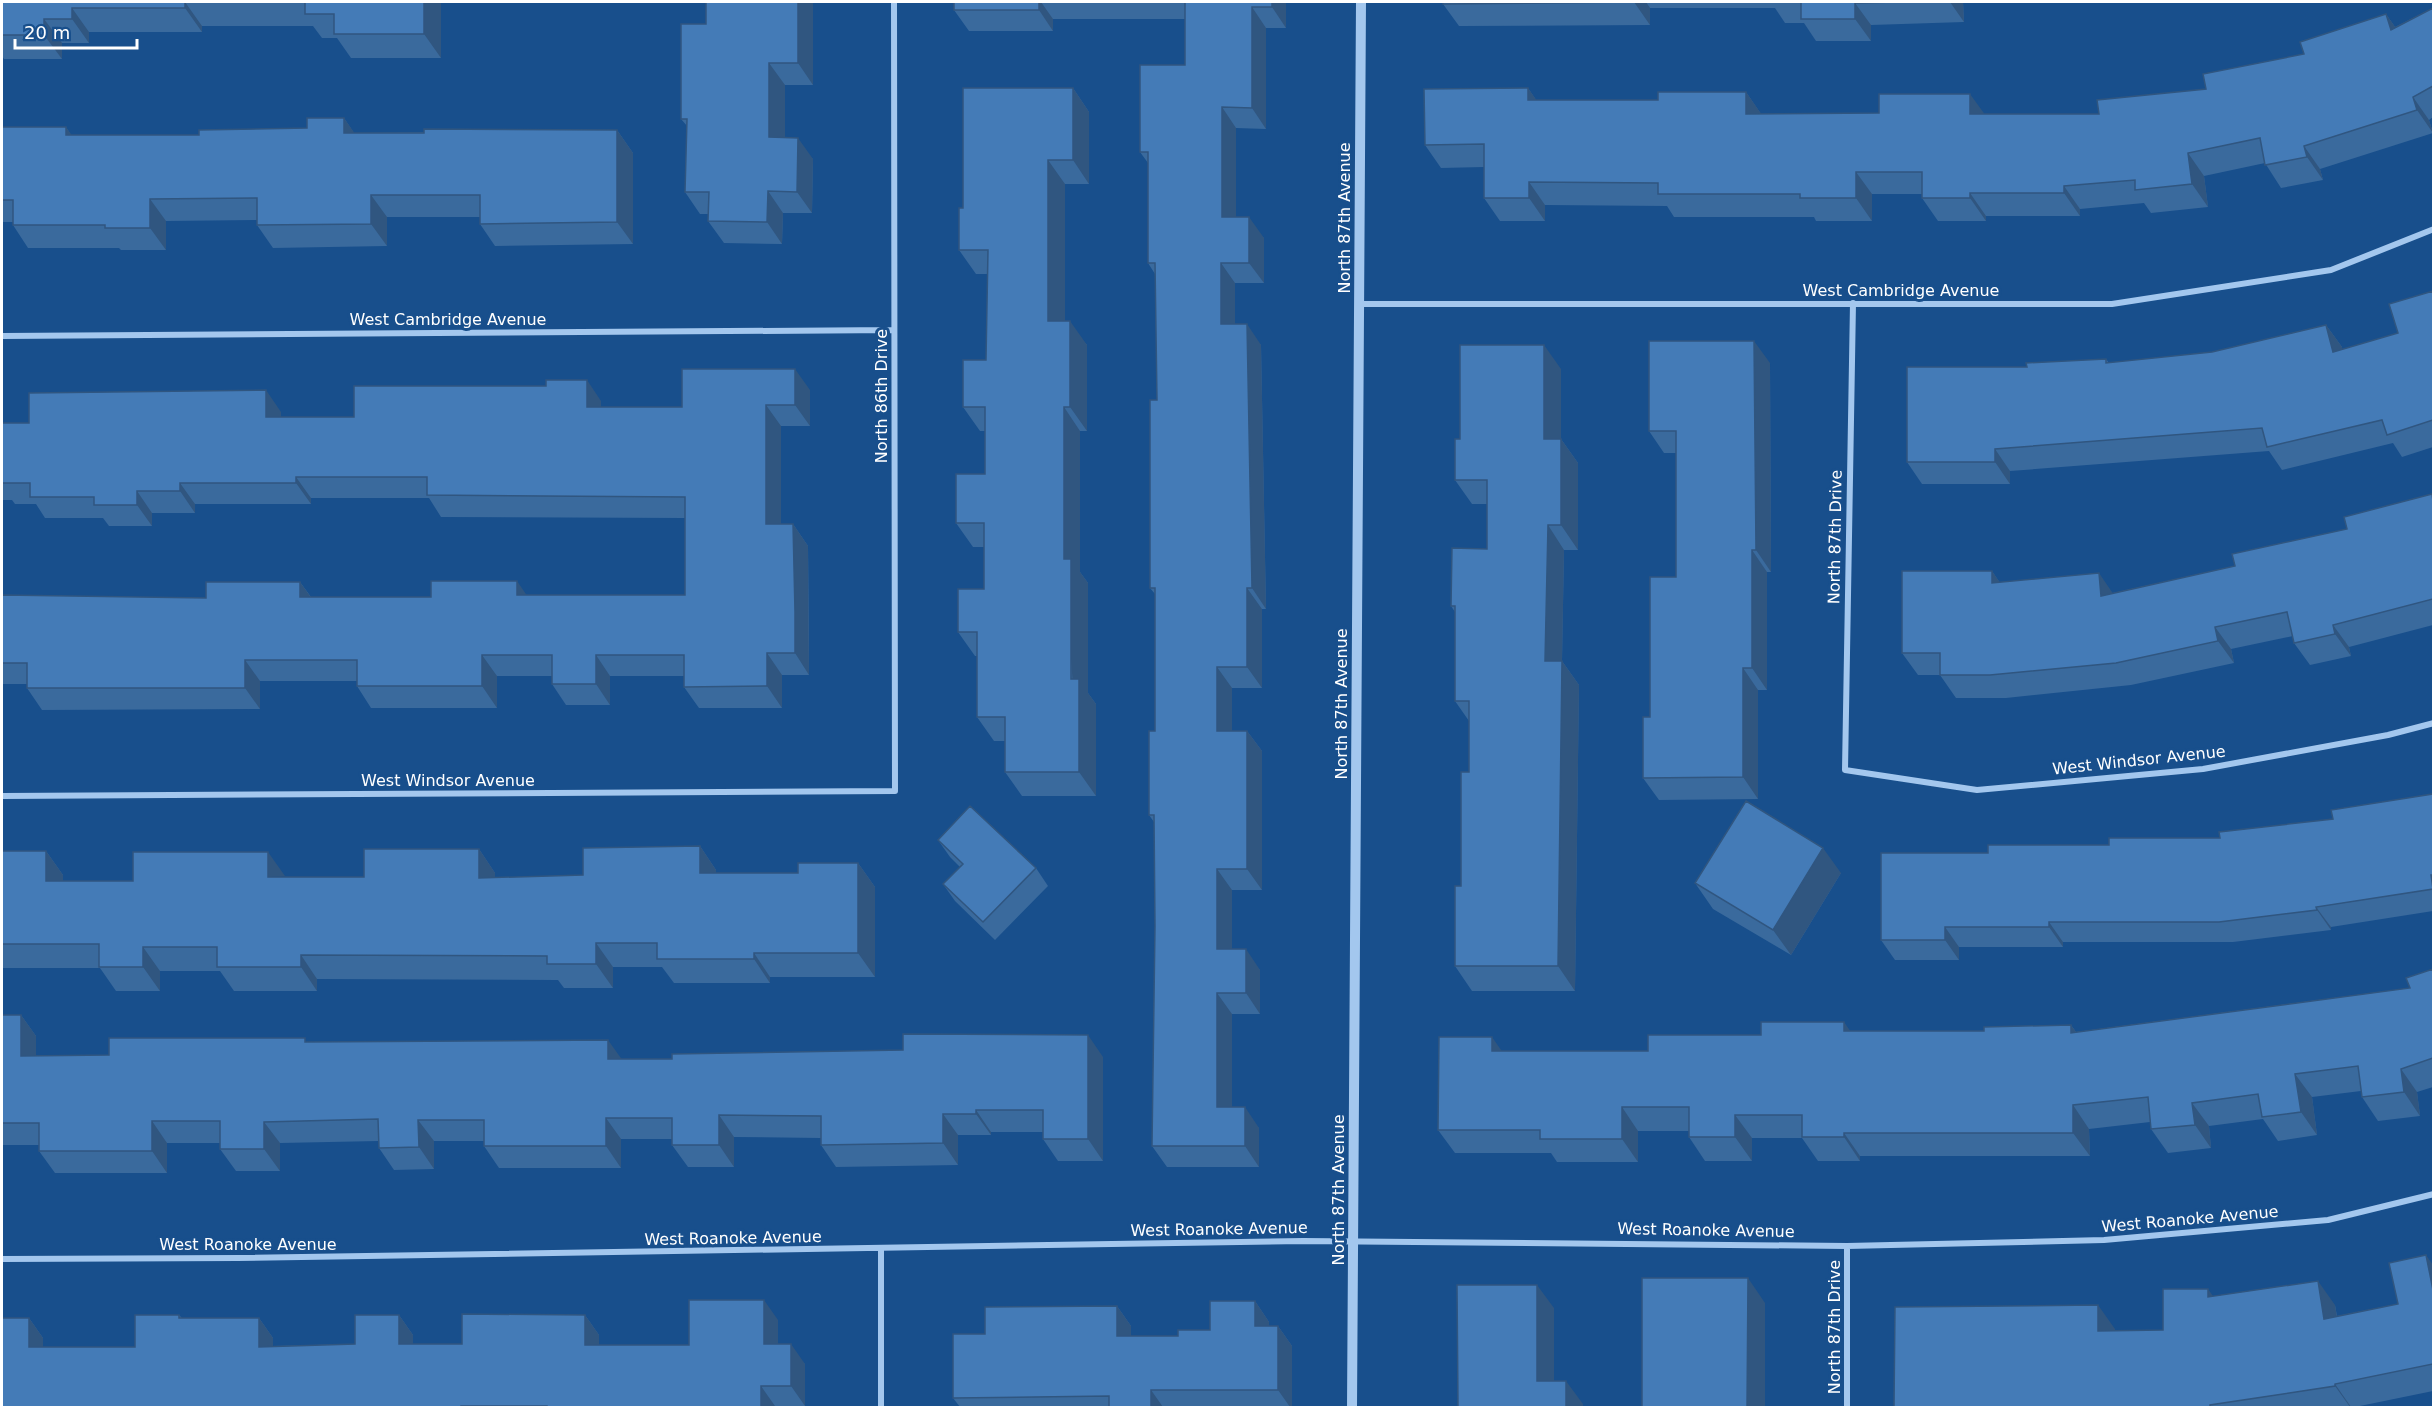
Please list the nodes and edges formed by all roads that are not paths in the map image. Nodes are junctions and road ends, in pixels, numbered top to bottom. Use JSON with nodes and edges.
{"nodes":[{"id":1,"x":894,"y":2,"type":"edge"},
{"id":2,"x":1361,"y":2,"type":"edge"},
{"id":3,"x":2433,"y":229,"type":"edge"},
{"id":4,"x":1852,"y":303,"type":"junction"},
{"id":5,"x":1359,"y":304,"type":"junction"},
{"id":6,"x":894,"y":330,"type":"junction"},
{"id":7,"x":2,"y":336,"type":"edge"},
{"id":8,"x":2433,"y":723,"type":"edge"},
{"id":9,"x":1845,"y":770,"type":"joint"},
{"id":10,"x":895,"y":791,"type":"joint"},
{"id":11,"x":2,"y":796,"type":"edge"},
{"id":12,"x":2433,"y":1194,"type":"edge"},
{"id":13,"x":1352,"y":1241,"type":"junction"},
{"id":14,"x":1848,"y":1246,"type":"junction"},
{"id":15,"x":881,"y":1249,"type":"junction"},
{"id":16,"x":2,"y":1259,"type":"edge"},
{"id":17,"x":881,"y":1407,"type":"edge"},
{"id":18,"x":1352,"y":1407,"type":"edge"},
{"id":19,"x":1848,"y":1407,"type":"edge"}],
"edges":[{"from":1,"to":6,"type":"street","name":"North 86th Drive"},
{"from":2,"to":5,"type":"street","name":"North 87th Avenue"},
{"from":3,"to":4,"type":"street","name":"West Cambridge Avenue"},
{"from":4,"to":5,"type":"street","name":"West Cambridge Avenue"},
{"from":4,"to":9,"type":"street","name":"North 87th Drive"},
{"from":5,"to":13,"type":"street","name":"North 87th Avenue"},
{"from":6,"to":7,"type":"street","name":"West Cambridge Avenue"},
{"from":6,"to":10,"type":"street","name":"North 86th Drive"},
{"from":8,"to":9,"type":"street","name":"West Windsor Avenue"},
{"from":10,"to":11,"type":"street","name":"West Windsor Avenue"},
{"from":12,"to":14,"type":"street","name":"West Roanoke Avenue"},
{"from":13,"to":14,"type":"street","name":"West Roanoke Avenue"},
{"from":13,"to":15,"type":"street","name":"West Roanoke Avenue"},
{"from":13,"to":18,"type":"street","name":"North 87th Avenue"},
{"from":14,"to":19,"type":"street","name":"North 87th Drive"},
{"from":15,"to":16,"type":"street","name":"West Roanoke Avenue"},
{"from":15,"to":17,"type":"street"}]}
